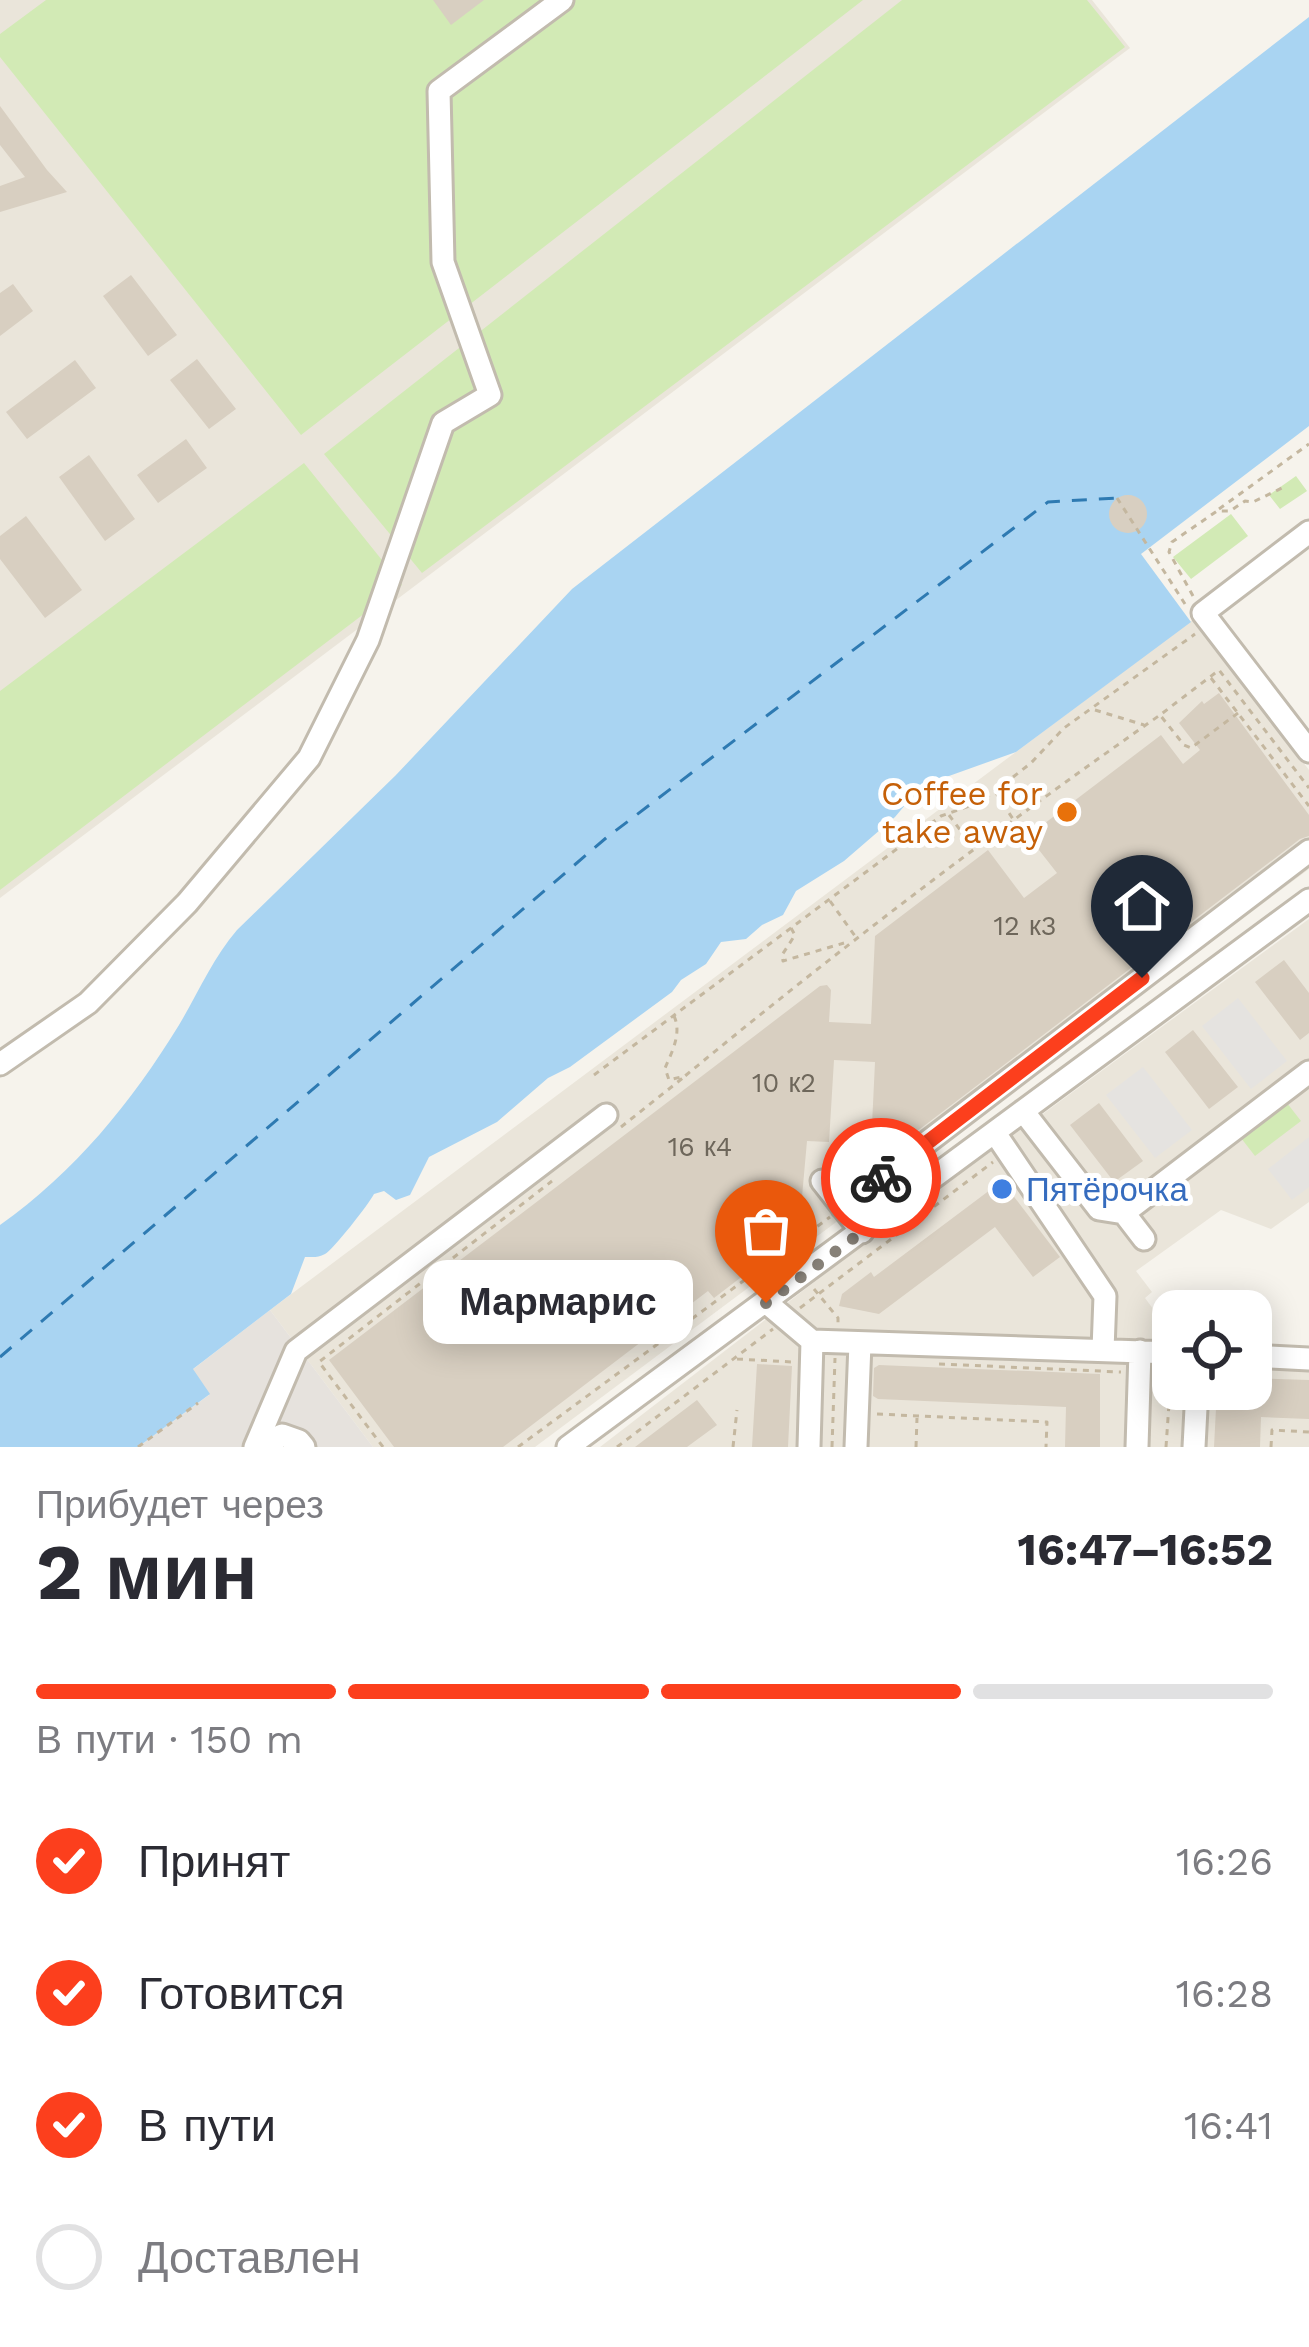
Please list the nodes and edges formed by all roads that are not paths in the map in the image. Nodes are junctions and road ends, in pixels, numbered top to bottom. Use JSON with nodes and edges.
{"nodes":[{"id":1,"x":562,"y":0,"type":"edge"},
{"id":2,"x":1309,"y":532,"type":"edge"},
{"id":3,"x":1309,"y":752,"type":"edge"},
{"id":4,"x":1309,"y":851,"type":"edge"},
{"id":5,"x":1309,"y":900,"type":"edge"},
{"id":6,"x":1217,"y":921,"type":"junction"},
{"id":7,"x":1240,"y":951,"type":"junction"},
{"id":8,"x":0,"y":1064,"type":"edge"},
{"id":9,"x":1309,"y":1072,"type":"edge"},
{"id":10,"x":1024,"y":1112,"type":"junction"},
{"id":11,"x":609,"y":1124,"type":"road end"},
{"id":12,"x":1001,"y":1142,"type":"junction"},
{"id":13,"x":822,"y":1180,"type":"dead end"},
{"id":14,"x":842,"y":1207,"type":"junction"},
{"id":15,"x":1124,"y":1213,"type":"junction"},
{"id":16,"x":862,"y":1232,"type":"junction"},
{"id":17,"x":1144,"y":1239,"type":"dead end"},
{"id":18,"x":766,"y":1303,"type":"junction"},
{"id":19,"x":812,"y":1341,"type":"junction"},
{"id":20,"x":860,"y":1343,"type":"junction"},
{"id":21,"x":1103,"y":1350,"type":"junction"},
{"id":22,"x":1272,"y":1357,"type":"edge"},
{"id":23,"x":1309,"y":1359,"type":"edge"},
{"id":24,"x":1140,"y":1362,"type":"junction"},
{"id":25,"x":1152,"y":1363,"type":"edge"},
{"id":26,"x":1196,"y":1410,"type":"edge"},
{"id":27,"x":259,"y":1447,"type":"edge"},
{"id":28,"x":304,"y":1447,"type":"edge"},
{"id":29,"x":568,"y":1447,"type":"edge"},
{"id":30,"x":809,"y":1447,"type":"edge"},
{"id":31,"x":856,"y":1447,"type":"edge"},
{"id":32,"x":1137,"y":1447,"type":"edge"},
{"id":33,"x":1194,"y":1447,"type":"edge"}],
"edges":[{"from":1,"to":8,"type":"street"},
{"from":2,"to":3,"type":"street"},
{"from":4,"to":6,"type":"street"},
{"from":5,"to":7,"type":"street"},
{"from":6,"to":7,"type":"street"},
{"from":6,"to":14,"type":"street"},
{"from":7,"to":10,"type":"street"},
{"from":9,"to":15,"type":"street"},
{"from":10,"to":12,"type":"street"},
{"from":10,"to":15,"type":"street"},
{"from":11,"to":27,"type":"street"},
{"from":12,"to":16,"type":"street"},
{"from":12,"to":21,"type":"street"},
{"from":13,"to":14,"type":"street"},
{"from":14,"to":16,"type":"street"},
{"from":15,"to":17,"type":"street"},
{"from":16,"to":18,"type":"street"},
{"from":18,"to":19,"type":"street"},
{"from":18,"to":29,"type":"street"},
{"from":19,"to":20,"type":"street"},
{"from":19,"to":30,"type":"street"},
{"from":20,"to":21,"type":"street"},
{"from":20,"to":31,"type":"street"},
{"from":21,"to":24,"type":"street"},
{"from":22,"to":23,"type":"street"},
{"from":24,"to":25,"type":"street"},
{"from":24,"to":32,"type":"street"},
{"from":26,"to":33,"type":"street"},
{"from":27,"to":28,"type":"street"}]}
